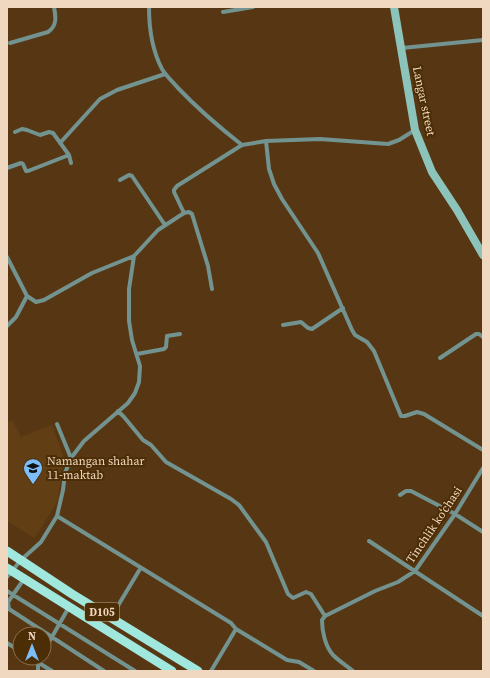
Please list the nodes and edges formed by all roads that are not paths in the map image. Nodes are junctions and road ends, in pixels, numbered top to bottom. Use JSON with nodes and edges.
{"nodes":[{"id":1,"x":54,"y":7,"type":"edge"},
{"id":2,"x":150,"y":7,"type":"edge"},
{"id":3,"x":252,"y":7,"type":"edge"},
{"id":4,"x":394,"y":7,"type":"edge"},
{"id":5,"x":223,"y":12,"type":"dead end"},
{"id":6,"x":483,"y":40,"type":"edge"},
{"id":7,"x":10,"y":43,"type":"dead end"},
{"id":8,"x":402,"y":48,"type":"junction"},
{"id":9,"x":165,"y":74,"type":"junction"},
{"id":10,"x":415,"y":130,"type":"junction"},
{"id":11,"x":15,"y":132,"type":"dead end"},
{"id":12,"x":266,"y":141,"type":"junction"},
{"id":13,"x":60,"y":143,"type":"junction"},
{"id":14,"x":242,"y":145,"type":"junction"},
{"id":15,"x":69,"y":155,"type":"junction"},
{"id":16,"x":71,"y":163,"type":"dead end"},
{"id":17,"x":7,"y":168,"type":"edge"},
{"id":18,"x":120,"y":180,"type":"dead end"},
{"id":19,"x":184,"y":213,"type":"junction"},
{"id":20,"x":165,"y":225,"type":"junction"},
{"id":21,"x":483,"y":255,"type":"edge"},
{"id":22,"x":134,"y":256,"type":"junction"},
{"id":23,"x":7,"y":257,"type":"edge"},
{"id":24,"x":212,"y":289,"type":"dead end"},
{"id":25,"x":27,"y":296,"type":"junction"},
{"id":26,"x":343,"y":308,"type":"junction"},
{"id":27,"x":283,"y":325,"type":"dead end"},
{"id":28,"x":7,"y":326,"type":"edge"},
{"id":29,"x":180,"y":334,"type":"dead end"},
{"id":30,"x":483,"y":337,"type":"edge"},
{"id":31,"x":137,"y":354,"type":"junction"},
{"id":32,"x":440,"y":358,"type":"dead end"},
{"id":33,"x":118,"y":411,"type":"junction"},
{"id":34,"x":57,"y":424,"type":"dead end"},
{"id":35,"x":483,"y":450,"type":"edge"},
{"id":36,"x":71,"y":458,"type":"junction"},
{"id":37,"x":483,"y":468,"type":"edge"},
{"id":38,"x":400,"y":496,"type":"dead end"},
{"id":39,"x":455,"y":514,"type":"junction"},
{"id":40,"x":57,"y":516,"type":"junction"},
{"id":41,"x":483,"y":532,"type":"edge"},
{"id":42,"x":369,"y":540,"type":"dead end"},
{"id":43,"x":7,"y":551,"type":"edge"},
{"id":44,"x":21,"y":560,"type":"junction"},
{"id":45,"x":140,"y":569,"type":"junction"},
{"id":46,"x":9,"y":572,"type":"edge"},
{"id":47,"x":415,"y":572,"type":"junction"},
{"id":48,"x":24,"y":578,"type":"junction"},
{"id":49,"x":7,"y":592,"type":"edge"},
{"id":50,"x":13,"y":595,"type":"junction"},
{"id":51,"x":69,"y":606,"type":"junction"},
{"id":52,"x":116,"y":609,"type":"dead end"},
{"id":53,"x":325,"y":616,"type":"junction"},
{"id":54,"x":483,"y":616,"type":"edge"},
{"id":55,"x":58,"y":623,"type":"junction"},
{"id":56,"x":34,"y":626,"type":"edge"},
{"id":57,"x":236,"y":629,"type":"junction"},
{"id":58,"x":52,"y":635,"type":"edge"},
{"id":59,"x":52,"y":638,"type":"edge"},
{"id":60,"x":104,"y":671,"type":"edge"},
{"id":61,"x":135,"y":671,"type":"edge"},
{"id":62,"x":172,"y":671,"type":"edge"},
{"id":63,"x":198,"y":671,"type":"edge"},
{"id":64,"x":211,"y":671,"type":"edge"},
{"id":65,"x":314,"y":671,"type":"edge"},
{"id":66,"x":353,"y":671,"type":"edge"}],
"edges":[{"from":1,"to":7,"type":"street"},
{"from":2,"to":9,"type":"street"},
{"from":3,"to":5,"type":"street"},
{"from":4,"to":8,"type":"street","name":"Langar street"},
{"from":6,"to":8,"type":"street"},
{"from":8,"to":10,"type":"street","name":"Langar street"},
{"from":9,"to":13,"type":"street"},
{"from":9,"to":14,"type":"street"},
{"from":10,"to":12,"type":"street"},
{"from":10,"to":21,"type":"street","name":"Langar street"},
{"from":11,"to":13,"type":"street"},
{"from":12,"to":14,"type":"street"},
{"from":12,"to":26,"type":"street"},
{"from":13,"to":15,"type":"street"},
{"from":14,"to":19,"type":"street"},
{"from":15,"to":16,"type":"street"},
{"from":15,"to":17,"type":"street"},
{"from":18,"to":20,"type":"street"},
{"from":19,"to":20,"type":"street"},
{"from":19,"to":24,"type":"street"},
{"from":20,"to":22,"type":"street"},
{"from":22,"to":25,"type":"street"},
{"from":22,"to":31,"type":"street"},
{"from":23,"to":25,"type":"street"},
{"from":25,"to":28,"type":"street"},
{"from":26,"to":27,"type":"street"},
{"from":26,"to":35,"type":"street"},
{"from":29,"to":31,"type":"street"},
{"from":30,"to":32,"type":"street"},
{"from":31,"to":33,"type":"street"},
{"from":33,"to":36,"type":"street"},
{"from":33,"to":53,"type":"street"},
{"from":34,"to":36,"type":"street"},
{"from":36,"to":40,"type":"street"},
{"from":37,"to":39,"type":"street","name":"Tinchlik koʻchasi"},
{"from":38,"to":39,"type":"street"},
{"from":39,"to":41,"type":"street"},
{"from":39,"to":47,"type":"street","name":"Tinchlik koʻchasi"},
{"from":40,"to":44,"type":"street"},
{"from":40,"to":45,"type":"street"},
{"from":42,"to":47,"type":"street"},
{"from":43,"to":44,"type":"main road","number":"D105"},
{"from":44,"to":46,"type":"street"},
{"from":44,"to":63,"type":"main road","number":"D105"},
{"from":45,"to":52,"type":"street"},
{"from":45,"to":57,"type":"street"},
{"from":46,"to":48,"type":"main road","number":"D105"},
{"from":47,"to":53,"type":"street","name":"Tinchlik koʻchasi"},
{"from":47,"to":54,"type":"street"},
{"from":48,"to":50,"type":"street"},
{"from":48,"to":51,"type":"main road","number":"D105"},
{"from":49,"to":50,"type":"street"},
{"from":50,"to":55,"type":"street"},
{"from":50,"to":56,"type":"street"},
{"from":51,"to":55,"type":"street"},
{"from":51,"to":62,"type":"main road","number":"D105"},
{"from":53,"to":66,"type":"street"},
{"from":55,"to":58,"type":"street"},
{"from":55,"to":61,"type":"street"},
{"from":57,"to":64,"type":"street"},
{"from":57,"to":65,"type":"street"},
{"from":59,"to":60,"type":"street"}]}
